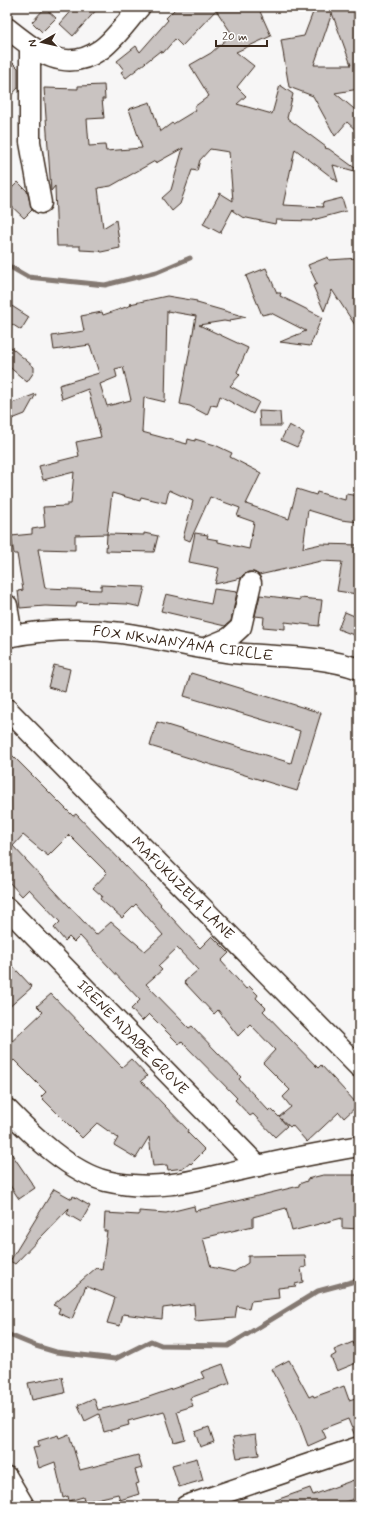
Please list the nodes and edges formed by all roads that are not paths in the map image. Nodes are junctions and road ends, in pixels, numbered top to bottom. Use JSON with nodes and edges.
{"nodes":[{"id":1,"x":140,"y":7,"type":"edge"},
{"id":2,"x":7,"y":28,"type":"edge"},
{"id":3,"x":30,"y":46,"type":"junction"},
{"id":4,"x":40,"y":203,"type":"dead end"},
{"id":5,"x":251,"y":583,"type":"dead end"},
{"id":6,"x":7,"y":605,"type":"edge"},
{"id":7,"x":10,"y":636,"type":"edge"},
{"id":8,"x":205,"y":648,"type":"junction"},
{"id":9,"x":359,"y":669,"type":"edge"},
{"id":10,"x":7,"y":709,"type":"edge"},
{"id":11,"x":7,"y":908,"type":"edge"},
{"id":12,"x":358,"y":1063,"type":"edge"},
{"id":13,"x":7,"y":1109,"type":"edge"},
{"id":14,"x":359,"y":1146,"type":"edge"},
{"id":15,"x":258,"y":1166,"type":"junction"},
{"id":16,"x":359,"y":1447,"type":"edge"},
{"id":17,"x":7,"y":1477,"type":"edge"},
{"id":18,"x":24,"y":1506,"type":"edge"},
{"id":19,"x":186,"y":1506,"type":"edge"}],
"edges":[{"from":1,"to":3,"type":"street"},
{"from":2,"to":3,"type":"street"},
{"from":3,"to":4,"type":"street"},
{"from":5,"to":8,"type":"street"},
{"from":6,"to":7,"type":"street"},
{"from":7,"to":8,"type":"street","name":"FOX NKWANYANA CIRCLE"},
{"from":8,"to":9,"type":"street","name":"FOX NKWANYANA CIRCLE"},
{"from":10,"to":12,"type":"street","name":"MAFUKUZELA LANE"},
{"from":11,"to":15,"type":"street","name":"IRENE MDABE GROVE"},
{"from":13,"to":15,"type":"street"},
{"from":14,"to":15,"type":"street"},
{"from":16,"to":19,"type":"street"},
{"from":17,"to":18,"type":"street"}]}
